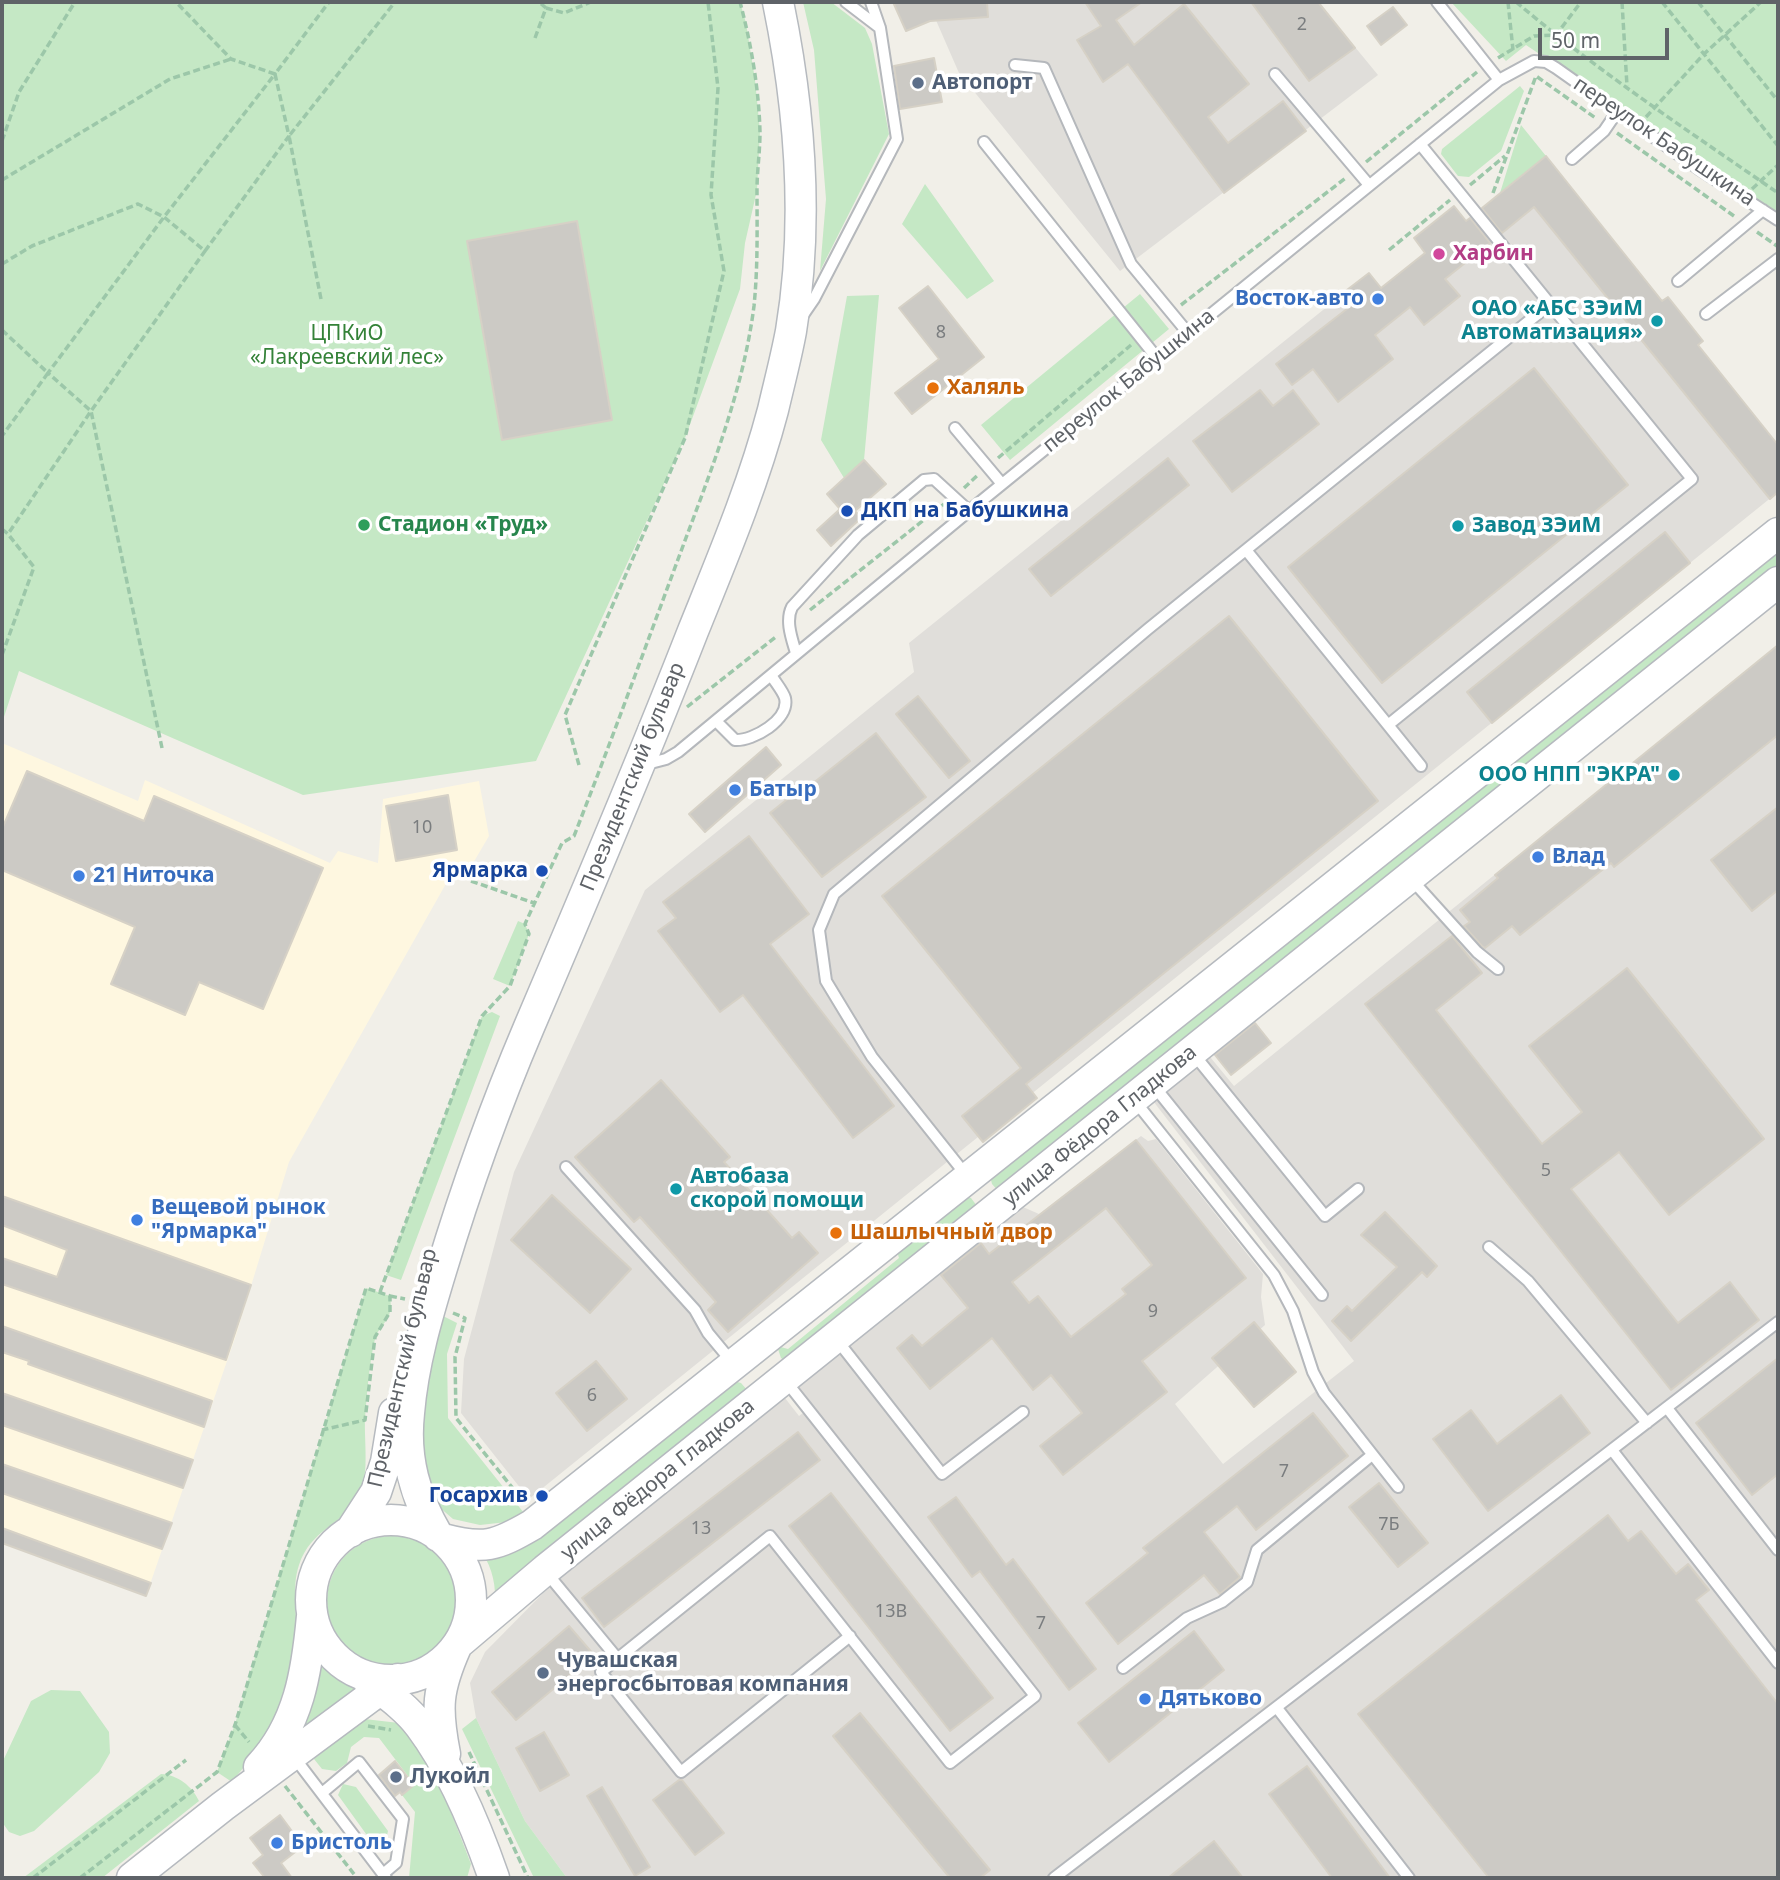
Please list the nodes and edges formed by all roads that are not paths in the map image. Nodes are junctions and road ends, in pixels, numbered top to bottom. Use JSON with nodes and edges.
{"nodes":[{"id":1,"x":760,"y":2,"type":"edge"},
{"id":2,"x":778,"y":2,"type":"edge"},
{"id":3,"x":846,"y":2,"type":"edge"},
{"id":4,"x":871,"y":2,"type":"edge"},
{"id":5,"x":1437,"y":2,"type":"edge"},
{"id":6,"x":880,"y":28,"type":"junction"},
{"id":7,"x":1015,"y":65,"type":"dead end"},
{"id":8,"x":1275,"y":74,"type":"dead end"},
{"id":9,"x":1499,"y":79,"type":"junction"},
{"id":10,"x":1617,"y":113,"type":"junction"},
{"id":11,"x":984,"y":142,"type":"dead end"},
{"id":12,"x":1420,"y":144,"type":"junction"},
{"id":13,"x":1572,"y":159,"type":"dead end"},
{"id":14,"x":1369,"y":185,"type":"junction"},
{"id":15,"x":1763,"y":210,"type":"junction"},
{"id":16,"x":1778,"y":220,"type":"edge"},
{"id":17,"x":1778,"y":258,"type":"edge"},
{"id":18,"x":1678,"y":281,"type":"dead end"},
{"id":19,"x":1550,"y":304,"type":"junction"},
{"id":20,"x":1706,"y":314,"type":"dead end"},
{"id":21,"x":791,"y":332,"type":"junction"},
{"id":22,"x":1188,"y":332,"type":"junction"},
{"id":23,"x":1157,"y":358,"type":"junction"},
{"id":24,"x":955,"y":428,"type":"dead end"},
{"id":25,"x":1002,"y":484,"type":"junction"},
{"id":26,"x":969,"y":511,"type":"junction"},
{"id":27,"x":1778,"y":533,"type":"edge"},
{"id":28,"x":1246,"y":550,"type":"junction"},
{"id":29,"x":1778,"y":582,"type":"edge"},
{"id":30,"x":796,"y":653,"type":"junction"},
{"id":31,"x":771,"y":675,"type":"junction"},
{"id":32,"x":1586,"y":685,"type":"junction"},
{"id":33,"x":1611,"y":716,"type":"junction"},
{"id":34,"x":716,"y":721,"type":"junction"},
{"id":35,"x":1388,"y":725,"type":"junction"},
{"id":36,"x":631,"y":765,"type":"junction"},
{"id":37,"x":1421,"y":766,"type":"dead end"},
{"id":38,"x":1410,"y":878,"type":"junction"},
{"id":39,"x":1498,"y":969,"type":"dead end"},
{"id":40,"x":1192,"y":1052,"type":"junction"},
{"id":41,"x":1143,"y":1091,"type":"junction"},
{"id":42,"x":566,"y":1167,"type":"dead end"},
{"id":43,"x":968,"y":1177,"type":"junction"},
{"id":44,"x":1358,"y":1189,"type":"dead end"},
{"id":45,"x":995,"y":1210,"type":"junction"},
{"id":46,"x":1489,"y":1247,"type":"dead end"},
{"id":47,"x":1322,"y":1295,"type":"dead end"},
{"id":48,"x":1778,"y":1322,"type":"edge"},
{"id":49,"x":835,"y":1338,"type":"junction"},
{"id":50,"x":738,"y":1360,"type":"junction"},
{"id":51,"x":778,"y":1384,"type":"junction"},
{"id":52,"x":1667,"y":1408,"type":"junction"},
{"id":53,"x":1023,"y":1412,"type":"dead end"},
{"id":54,"x":1647,"y":1423,"type":"junction"},
{"id":55,"x":1612,"y":1450,"type":"junction"},
{"id":56,"x":1372,"y":1455,"type":"junction"},
{"id":57,"x":1398,"y":1487,"type":"dead end"},
{"id":58,"x":350,"y":1532,"type":"junction"},
{"id":59,"x":440,"y":1538,"type":"junction"},
{"id":60,"x":1778,"y":1550,"type":"edge"},
{"id":61,"x":545,"y":1570,"type":"junction"},
{"id":62,"x":312,"y":1614,"type":"junction"},
{"id":63,"x":850,"y":1636,"type":"junction"},
{"id":64,"x":458,"y":1645,"type":"junction"},
{"id":65,"x":617,"y":1658,"type":"junction"},
{"id":66,"x":1778,"y":1664,"type":"edge"},
{"id":67,"x":1123,"y":1668,"type":"dead end"},
{"id":68,"x":381,"y":1682,"type":"junction"},
{"id":69,"x":1277,"y":1708,"type":"junction"},
{"id":70,"x":292,"y":1755,"type":"junction"},
{"id":71,"x":449,"y":1771,"type":"junction"},
{"id":72,"x":322,"y":1793,"type":"junction"},
{"id":73,"x":223,"y":1806,"type":"junction"},
{"id":74,"x":489,"y":1873,"type":"edge"},
{"id":75,"x":385,"y":1876,"type":"edge"},
{"id":76,"x":132,"y":1878,"type":"edge"},
{"id":77,"x":1054,"y":1878,"type":"edge"},
{"id":78,"x":1409,"y":1878,"type":"edge"}],
"edges":[{"from":1,"to":36,"type":"main road","name":"Президентский бульвар"},
{"from":2,"to":21,"type":"main road","name":"Президентский бульвар"},
{"from":3,"to":6,"type":"lane"},
{"from":4,"to":6,"type":"lane"},
{"from":5,"to":9,"type":"lane"},
{"from":6,"to":21,"type":"lane"},
{"from":7,"to":22,"type":"lane"},
{"from":8,"to":14,"type":"lane"},
{"from":9,"to":10,"type":"lane","name":"переулок Бабушкина"},
{"from":9,"to":12,"type":"lane","name":"переулок Бабушкина"},
{"from":10,"to":13,"type":"lane"},
{"from":10,"to":15,"type":"lane","name":"переулок Бабушкина"},
{"from":11,"to":23,"type":"lane"},
{"from":12,"to":14,"type":"lane","name":"переулок Бабушкина"},
{"from":12,"to":19,"type":"lane"},
{"from":14,"to":22,"type":"lane","name":"переулок Бабушкина"},
{"from":15,"to":16,"type":"lane","name":"переулок Бабушкина"},
{"from":15,"to":18,"type":"lane"},
{"from":17,"to":20,"type":"lane"},
{"from":19,"to":28,"type":"lane"},
{"from":19,"to":35,"type":"lane"},
{"from":21,"to":36,"type":"main road","name":"Президентский бульвар"},
{"from":22,"to":23,"type":"lane","name":"переулок Бабушкина"},
{"from":23,"to":25,"type":"lane","name":"переулок Бабушкина"},
{"from":24,"to":25,"type":"lane"},
{"from":25,"to":26,"type":"lane","name":"переулок Бабушкина"},
{"from":26,"to":30,"type":"lane","name":"переулок Бабушкина"},
{"from":26,"to":30,"type":"lane"},
{"from":27,"to":32,"type":"main road","name":"улица Фёдора Гладкова"},
{"from":28,"to":35,"type":"lane"},
{"from":28,"to":43,"type":"lane"},
{"from":29,"to":33,"type":"main road","name":"улица Фёдора Гладкова"},
{"from":30,"to":31,"type":"lane","name":"переулок Бабушкина"},
{"from":31,"to":34,"type":"lane","name":"переулок Бабушкина"},
{"from":31,"to":34,"type":"lane"},
{"from":32,"to":33,"type":"main road"},
{"from":32,"to":43,"type":"main road","name":"улица Фёдора Гладкова"},
{"from":33,"to":38,"type":"main road","name":"улица Фёдора Гладкова"},
{"from":34,"to":36,"type":"lane","name":"переулок Бабушкина"},
{"from":35,"to":37,"type":"lane"},
{"from":36,"to":58,"type":"main road","name":"Президентский бульвар"},
{"from":36,"to":59,"type":"main road","name":"Президентский бульвар"},
{"from":38,"to":39,"type":"lane"},
{"from":38,"to":40,"type":"main road","name":"улица Фёдора Гладкова"},
{"from":40,"to":41,"type":"main road","name":"улица Фёдора Гладкова"},
{"from":40,"to":44,"type":"lane"},
{"from":41,"to":45,"type":"main road","name":"улица Фёдора Гладкова"},
{"from":41,"to":47,"type":"lane"},
{"from":41,"to":56,"type":"lane"},
{"from":42,"to":50,"type":"lane"},
{"from":43,"to":45,"type":"main road"},
{"from":43,"to":50,"type":"main road","name":"улица Фёдора Гладкова"},
{"from":45,"to":49,"type":"main road","name":"улица Фёдора Гладкова"},
{"from":46,"to":54,"type":"lane"},
{"from":48,"to":52,"type":"lane"},
{"from":49,"to":51,"type":"main road","name":"улица Фёдора Гладкова"},
{"from":49,"to":53,"type":"lane"},
{"from":50,"to":51,"type":"main road"},
{"from":50,"to":59,"type":"main road","name":"улица Фёдора Гладкова"},
{"from":51,"to":61,"type":"main road","name":"улица Фёдора Гладкова"},
{"from":51,"to":63,"type":"lane"},
{"from":52,"to":54,"type":"lane"},
{"from":52,"to":60,"type":"lane"},
{"from":54,"to":55,"type":"lane"},
{"from":55,"to":66,"type":"lane"},
{"from":55,"to":69,"type":"lane"},
{"from":56,"to":57,"type":"lane"},
{"from":56,"to":67,"type":"lane"},
{"from":58,"to":59,"type":"main road"},
{"from":58,"to":62,"type":"main road"},
{"from":59,"to":64,"type":"main road"},
{"from":61,"to":64,"type":"main road","name":"улица Фёдора Гладкова"},
{"from":61,"to":65,"type":"lane"},
{"from":62,"to":68,"type":"main road"},
{"from":62,"to":73,"type":"main road"},
{"from":63,"to":65,"type":"lane"},
{"from":63,"to":65,"type":"lane"},
{"from":64,"to":68,"type":"main road"},
{"from":64,"to":71,"type":"main road"},
{"from":68,"to":70,"type":"main road"},
{"from":68,"to":71,"type":"main road"},
{"from":69,"to":77,"type":"lane"},
{"from":69,"to":78,"type":"lane"},
{"from":70,"to":72,"type":"lane"},
{"from":70,"to":73,"type":"main road"},
{"from":71,"to":74,"type":"main road"},
{"from":72,"to":75,"type":"lane"},
{"from":72,"to":75,"type":"lane"},
{"from":73,"to":76,"type":"main road"}]}
